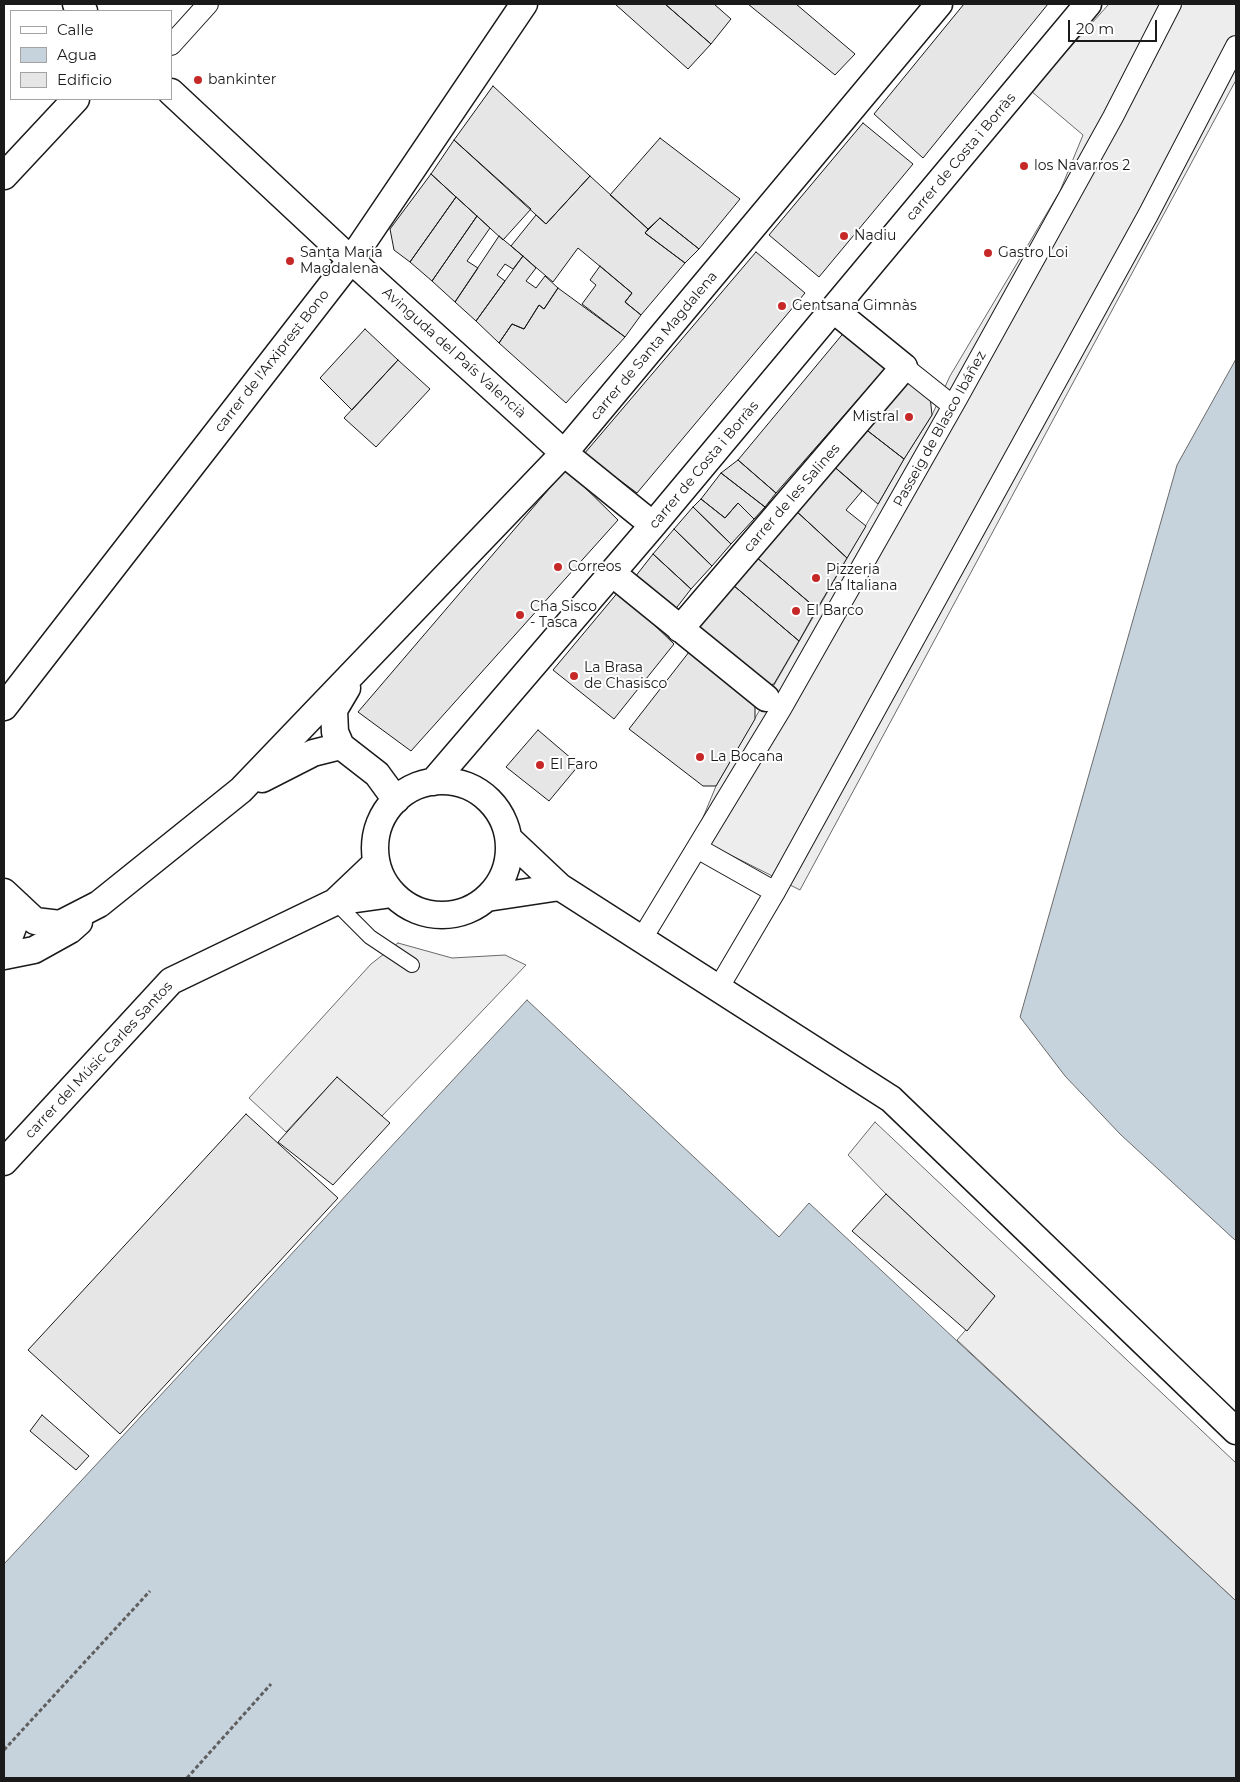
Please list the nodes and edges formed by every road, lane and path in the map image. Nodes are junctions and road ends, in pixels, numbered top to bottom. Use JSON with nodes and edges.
{"nodes":[{"id":1,"x":208,"y":4,"type":"edge"},
{"id":2,"x":524,"y":4,"type":"edge"},
{"id":3,"x":939,"y":4,"type":"edge"},
{"id":4,"x":1088,"y":4,"type":"edge"},
{"id":5,"x":1171,"y":4,"type":"edge"},
{"id":6,"x":172,"y":43,"type":"edge"},
{"id":7,"x":1236,"y":46,"type":"edge"},
{"id":8,"x":172,"y":93,"type":"edge"},
{"id":9,"x":75,"y":100,"type":"edge"},
{"id":10,"x":4,"y":176,"type":"edge"},
{"id":11,"x":351,"y":260,"type":"junction"},
{"id":12,"x":834,"y":310,"type":"junction"},
{"id":13,"x":904,"y":367,"type":"junction"},
{"id":14,"x":953,"y":406,"type":"junction"},
{"id":15,"x":564,"y":453,"type":"junction"},
{"id":16,"x":653,"y":525,"type":"junction"},
{"id":17,"x":612,"y":573,"type":"junction"},
{"id":18,"x":680,"y":629,"type":"junction"},
{"id":19,"x":354,"y":674,"type":"junction"},
{"id":20,"x":774,"y":704,"type":"junction"},
{"id":21,"x":4,"y":707,"type":"edge"},
{"id":22,"x":341,"y":746,"type":"junction"},
{"id":23,"x":433,"y":782,"type":"junction"},
{"id":24,"x":241,"y":790,"type":"junction"},
{"id":25,"x":396,"y":800,"type":"junction"},
{"id":26,"x":509,"y":840,"type":"junction"},
{"id":27,"x":697,"y":848,"type":"junction"},
{"id":28,"x":376,"y":863,"type":"junction"},
{"id":29,"x":560,"y":887,"type":"junction"},
{"id":30,"x":775,"y":892,"type":"junction"},
{"id":31,"x":392,"y":894,"type":"junction"},
{"id":32,"x":487,"y":898,"type":"junction"},
{"id":33,"x":335,"y":902,"type":"junction"},
{"id":34,"x":99,"y":904,"type":"junction"},
{"id":35,"x":19,"y":906,"type":"edge"},
{"id":36,"x":641,"y":940,"type":"junction"},
{"id":37,"x":4,"y":945,"type":"edge"},
{"id":38,"x":4,"y":956,"type":"edge"},
{"id":39,"x":412,"y":965,"type":"dead end"},
{"id":40,"x":719,"y":987,"type":"junction"},
{"id":41,"x":4,"y":1162,"type":"edge"},
{"id":42,"x":1236,"y":1431,"type":"edge"},
{"id":43,"x":150,"y":1591,"type":"dead end"},
{"id":44,"x":271,"y":1684,"type":"dead end"},
{"id":45,"x":4,"y":1750,"type":"edge"},
{"id":46,"x":187,"y":1778,"type":"edge"}],
"edges":[{"from":1,"to":6,"type":"street"},
{"from":2,"to":11,"type":"street","name":"carrer de l'Arxiprest Bono"},
{"from":3,"to":15,"type":"street","name":"carrer de Santa Magdalena"},
{"from":4,"to":12,"type":"street","name":"carrer de Costa i Borràs"},
{"from":5,"to":14,"type":"street","name":"Passeig de Blasco Ibáñez"},
{"from":7,"to":30,"type":"street"},
{"from":8,"to":11,"type":"street","name":"Avinguda del País Valencià"},
{"from":9,"to":10,"type":"street"},
{"from":11,"to":15,"type":"street","name":"Avinguda del País Valencià"},
{"from":11,"to":21,"type":"street","name":"carrer de l'Arxiprest Bono"},
{"from":12,"to":13,"type":"street"},
{"from":12,"to":16,"type":"street","name":"carrer de Costa i Borràs"},
{"from":13,"to":14,"type":"street"},
{"from":13,"to":18,"type":"street","name":"carrer de les Salines"},
{"from":14,"to":20,"type":"street","name":"Passeig de Blasco Ibáñez"},
{"from":15,"to":16,"type":"street","name":"Avinguda del País Valencià"},
{"from":15,"to":19,"type":"street","name":"carrer de Santa Magdalena"},
{"from":16,"to":17,"type":"street","name":"carrer de Costa i Borràs"},
{"from":17,"to":18,"type":"street"},
{"from":17,"to":23,"type":"street","name":"carrer de Costa i Borràs"},
{"from":18,"to":20,"type":"street"},
{"from":19,"to":22,"type":"street","name":"carrer de Santa Magdalena"},
{"from":19,"to":24,"type":"street","name":"carrer de Santa Magdalena"},
{"from":20,"to":27,"type":"street","name":"Passeig de Blasco Ibáñez"},
{"from":22,"to":24,"type":"street","name":"carrer de Santa Magdalena"},
{"from":22,"to":25,"type":"street"},
{"from":23,"to":25,"type":"street"},
{"from":23,"to":26,"type":"street"},
{"from":24,"to":34,"type":"street","name":"carrer de Santa Magdalena"},
{"from":25,"to":28,"type":"street"},
{"from":26,"to":29,"type":"street"},
{"from":26,"to":32,"type":"street"},
{"from":27,"to":30,"type":"street"},
{"from":27,"to":36,"type":"street","name":"Passeig de Blasco Ibáñez"},
{"from":28,"to":31,"type":"street"},
{"from":28,"to":33,"type":"street","name":"carrer del Músic Carles Santos"},
{"from":29,"to":32,"type":"street"},
{"from":29,"to":36,"type":"street"},
{"from":30,"to":40,"type":"street"},
{"from":31,"to":32,"type":"street"},
{"from":31,"to":33,"type":"street","name":"carrer del Músic Carles Santos"},
{"from":33,"to":39,"type":"lane"},
{"from":33,"to":41,"type":"street","name":"carrer del Músic Carles Santos"},
{"from":34,"to":35,"type":"street","name":"carrer de Santa Magdalena"},
{"from":34,"to":38,"type":"street"},
{"from":35,"to":37,"type":"street"},
{"from":36,"to":40,"type":"street"},
{"from":40,"to":42,"type":"street"},
{"from":43,"to":45,"type":"path"},
{"from":44,"to":46,"type":"path"}]}
